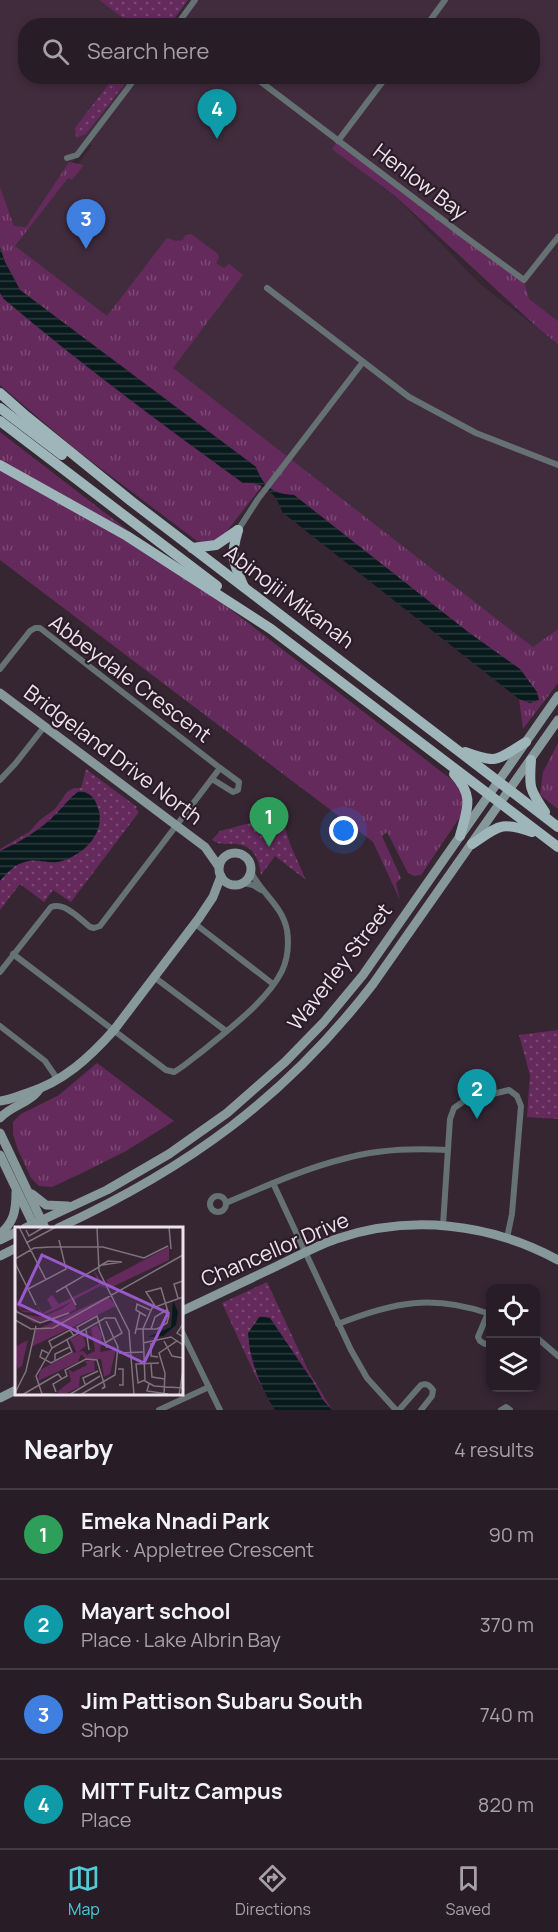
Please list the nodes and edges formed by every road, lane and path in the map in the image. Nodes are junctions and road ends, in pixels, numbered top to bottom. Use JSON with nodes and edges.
{"nodes":[{"id":1,"x":195,"y":0,"type":"edge"},
{"id":2,"x":445,"y":0,"type":"edge"},
{"id":3,"x":182,"y":18,"type":"edge"},
{"id":4,"x":432,"y":18,"type":"edge"},
{"id":5,"x":131,"y":84,"type":"edge"},
{"id":6,"x":263,"y":84,"type":"edge"},
{"id":7,"x":381,"y":84,"type":"edge"},
{"id":8,"x":338,"y":141,"type":"junction"},
{"id":9,"x":67,"y":159,"type":"dead end"},
{"id":10,"x":558,"y":237,"type":"edge"},
{"id":11,"x":267,"y":288,"type":"dead end"},
{"id":12,"x":363,"y":362,"type":"junction"},
{"id":13,"x":0,"y":393,"type":"edge"},
{"id":14,"x":0,"y":408,"type":"edge"},
{"id":15,"x":0,"y":421,"type":"edge"},
{"id":16,"x":0,"y":465,"type":"edge"},
{"id":17,"x":558,"y":465,"type":"edge"},
{"id":18,"x":117,"y":491,"type":"junction"},
{"id":19,"x":238,"y":530,"type":"junction"},
{"id":20,"x":192,"y":548,"type":"junction"},
{"id":21,"x":244,"y":588,"type":"junction"},
{"id":22,"x":271,"y":629,"type":"junction"},
{"id":23,"x":0,"y":669,"type":"edge"},
{"id":24,"x":0,"y":693,"type":"edge"},
{"id":25,"x":558,"y":696,"type":"edge"},
{"id":26,"x":558,"y":720,"type":"edge"},
{"id":27,"x":44,"y":727,"type":"junction"},
{"id":28,"x":526,"y":742,"type":"junction"},
{"id":29,"x":454,"y":747,"type":"junction"},
{"id":30,"x":443,"y":760,"type":"junction"},
{"id":31,"x":531,"y":760,"type":"junction"},
{"id":32,"x":220,"y":768,"type":"junction"},
{"id":33,"x":212,"y":779,"type":"junction"},
{"id":34,"x":0,"y":780,"type":"edge"},
{"id":35,"x":498,"y":781,"type":"junction"},
{"id":36,"x":509,"y":790,"type":"junction"},
{"id":37,"x":489,"y":795,"type":"junction"},
{"id":38,"x":500,"y":803,"type":"junction"},
{"id":39,"x":555,"y":824,"type":"edge"},
{"id":40,"x":176,"y":826,"type":"junction"},
{"id":41,"x":541,"y":834,"type":"junction"},
{"id":42,"x":460,"y":836,"type":"junction"},
{"id":43,"x":472,"y":844,"type":"junction"},
{"id":44,"x":205,"y":846,"type":"junction"},
{"id":45,"x":558,"y":847,"type":"edge"},
{"id":46,"x":227,"y":855,"type":"junction"},
{"id":47,"x":220,"y":871,"type":"junction"},
{"id":48,"x":250,"y":872,"type":"junction"},
{"id":49,"x":243,"y":883,"type":"junction"},
{"id":50,"x":233,"y":885,"type":"junction"},
{"id":51,"x":264,"y":892,"type":"junction"},
{"id":52,"x":213,"y":897,"type":"junction"},
{"id":53,"x":194,"y":924,"type":"junction"},
{"id":54,"x":14,"y":954,"type":"junction"},
{"id":55,"x":0,"y":972,"type":"edge"},
{"id":56,"x":154,"y":977,"type":"junction"},
{"id":57,"x":273,"y":984,"type":"junction"},
{"id":58,"x":0,"y":1026,"type":"edge"},
{"id":59,"x":114,"y":1030,"type":"junction"},
{"id":60,"x":226,"y":1031,"type":"junction"},
{"id":61,"x":58,"y":1080,"type":"junction"},
{"id":62,"x":38,"y":1091,"type":"junction"},
{"id":63,"x":0,"y":1101,"type":"edge"},
{"id":64,"x":0,"y":1111,"type":"edge"},
{"id":65,"x":0,"y":1118,"type":"edge"},
{"id":66,"x":0,"y":1133,"type":"edge"},
{"id":67,"x":448,"y":1149,"type":"junction"},
{"id":68,"x":0,"y":1155,"type":"edge"},
{"id":69,"x":273,"y":1183,"type":"junction"},
{"id":70,"x":21,"y":1188,"type":"junction"},
{"id":71,"x":226,"y":1203,"type":"dead end"},
{"id":72,"x":73,"y":1206,"type":"junction"},
{"id":73,"x":443,"y":1225,"type":"junction"},
{"id":74,"x":36,"y":1226,"type":"edge"},
{"id":75,"x":68,"y":1226,"type":"edge"},
{"id":76,"x":15,"y":1232,"type":"edge"},
{"id":77,"x":0,"y":1234,"type":"edge"},
{"id":78,"x":507,"y":1238,"type":"junction"},
{"id":79,"x":0,"y":1240,"type":"edge"},
{"id":80,"x":15,"y":1249,"type":"edge"},
{"id":81,"x":305,"y":1252,"type":"junction"},
{"id":82,"x":0,"y":1256,"type":"edge"},
{"id":83,"x":558,"y":1260,"type":"edge"},
{"id":84,"x":183,"y":1311,"type":"edge"},
{"id":85,"x":486,"y":1313,"type":"edge"},
{"id":86,"x":486,"y":1320,"type":"edge"},
{"id":87,"x":338,"y":1324,"type":"junction"},
{"id":88,"x":183,"y":1334,"type":"edge"},
{"id":89,"x":537,"y":1338,"type":"edge"},
{"id":90,"x":486,"y":1344,"type":"edge"},
{"id":91,"x":558,"y":1356,"type":"edge"},
{"id":92,"x":208,"y":1387,"type":"junction"},
{"id":93,"x":15,"y":1390,"type":"edge"},
{"id":94,"x":0,"y":1398,"type":"edge"},
{"id":95,"x":159,"y":1410,"type":"edge"},
{"id":96,"x":220,"y":1410,"type":"edge"},
{"id":97,"x":397,"y":1410,"type":"edge"},
{"id":98,"x":421,"y":1410,"type":"edge"},
{"id":99,"x":501,"y":1410,"type":"edge"},
{"id":100,"x":510,"y":1410,"type":"edge"}],
"edges":[{"from":1,"to":3,"type":"street"},
{"from":2,"to":4,"type":"street"},
{"from":5,"to":9,"type":"street"},
{"from":6,"to":8,"type":"street","name":"Henlow Bay"},
{"from":7,"to":8,"type":"street"},
{"from":8,"to":10,"type":"street","name":"Henlow Bay"},
{"from":11,"to":12,"type":"street"},
{"from":12,"to":17,"type":"street"},
{"from":12,"to":19,"type":"street"},
{"from":13,"to":18,"type":"main road","name":"Abinojii Mikanah"},
{"from":14,"to":18,"type":"main road"},
{"from":15,"to":22,"type":"main road"},
{"from":16,"to":22,"type":"main road","name":"Abinojii Mikanah"},
{"from":18,"to":20,"type":"main road","name":"Abinojii Mikanah"},
{"from":19,"to":20,"type":"main road"},
{"from":19,"to":21,"type":"main road"},
{"from":20,"to":21,"type":"main road","name":"Abinojii Mikanah"},
{"from":21,"to":29,"type":"main road","name":"Abinojii Mikanah"},
{"from":22,"to":30,"type":"main road","name":"Abinojii Mikanah"},
{"from":23,"to":32,"type":"street","name":"Abbeydale Crescent"},
{"from":24,"to":27,"type":"main road","name":"Bridgeland Drive North"},
{"from":25,"to":28,"type":"main road","name":"Waverley Street"},
{"from":26,"to":31,"type":"main road","name":"Waverley Street"},
{"from":27,"to":34,"type":"street"},
{"from":27,"to":40,"type":"main road","name":"Bridgeland Drive North"},
{"from":28,"to":29,"type":"main road"},
{"from":28,"to":35,"type":"main road","name":"Waverley Street"},
{"from":29,"to":35,"type":"main road","name":"Abinojii Mikanah"},
{"from":30,"to":37,"type":"main road","name":"Abinojii Mikanah"},
{"from":30,"to":42,"type":"main road"},
{"from":31,"to":36,"type":"main road","name":"Waverley Street"},
{"from":31,"to":39,"type":"main road"},
{"from":32,"to":33,"type":"street","name":"Abbeydale Crescent"},
{"from":32,"to":33,"type":"street","name":"Abbeydale Crescent"},
{"from":33,"to":40,"type":"street","name":"Abbeydale Crescent"},
{"from":35,"to":36,"type":"main road","name":"Abinojii Mikanah"},
{"from":35,"to":37,"type":"main road","name":"Waverley Street"},
{"from":36,"to":38,"type":"main road","name":"Waverley Street"},
{"from":36,"to":39,"type":"main road","name":"Abinojii Mikanah"},
{"from":37,"to":38,"type":"main road","name":"Abinojii Mikanah"},
{"from":37,"to":42,"type":"main road","name":"Waverley Street"},
{"from":38,"to":41,"type":"main road","name":"Abinojii Mikanah"},
{"from":38,"to":43,"type":"main road","name":"Waverley Street"},
{"from":40,"to":44,"type":"main road","name":"Bridgeland Drive North"},
{"from":40,"to":54,"type":"street","name":"Abbeydale Crescent"},
{"from":41,"to":43,"type":"main road"},
{"from":41,"to":45,"type":"main road","name":"Abinojii Mikanah"},
{"from":42,"to":72,"type":"main road","name":"Waverley Street"},
{"from":43,"to":75,"type":"main road","name":"Waverley Street"},
{"from":44,"to":46,"type":"main road","name":"Bridgeland Drive North"},
{"from":44,"to":47,"type":"main road","name":"Bridgeland Drive North"},
{"from":46,"to":47,"type":"main road"},
{"from":46,"to":48,"type":"main road"},
{"from":47,"to":50,"type":"main road"},
{"from":47,"to":52,"type":"main road"},
{"from":48,"to":49,"type":"main road"},
{"from":48,"to":51,"type":"street"},
{"from":49,"to":50,"type":"main road"},
{"from":49,"to":51,"type":"street"},
{"from":50,"to":52,"type":"main road"},
{"from":51,"to":57,"type":"street"},
{"from":52,"to":53,"type":"main road"},
{"from":53,"to":56,"type":"main road"},
{"from":53,"to":57,"type":"street"},
{"from":54,"to":55,"type":"street"},
{"from":54,"to":59,"type":"street"},
{"from":56,"to":59,"type":"main road"},
{"from":56,"to":60,"type":"street"},
{"from":57,"to":60,"type":"street"},
{"from":58,"to":61,"type":"street"},
{"from":59,"to":60,"type":"street"},
{"from":59,"to":61,"type":"main road"},
{"from":61,"to":62,"type":"main road"},
{"from":62,"to":63,"type":"main road"},
{"from":62,"to":65,"type":"main road"},
{"from":64,"to":65,"type":"main road"},
{"from":66,"to":70,"type":"main road"},
{"from":67,"to":69,"type":"street"},
{"from":67,"to":73,"type":"street"},
{"from":67,"to":78,"type":"street"},
{"from":68,"to":70,"type":"main road"},
{"from":69,"to":71,"type":"street"},
{"from":69,"to":81,"type":"street"},
{"from":70,"to":72,"type":"main road"},
{"from":70,"to":74,"type":"main road"},
{"from":70,"to":77,"type":"main road"},
{"from":72,"to":74,"type":"main road","name":"Waverley Street"},
{"from":73,"to":78,"type":"main road","name":"Chancellor Drive"},
{"from":73,"to":81,"type":"main road","name":"Chancellor Drive"},
{"from":76,"to":79,"type":"main road"},
{"from":78,"to":83,"type":"main road","name":"Chancellor Drive"},
{"from":80,"to":82,"type":"main road"},
{"from":81,"to":84,"type":"main road","name":"Chancellor Drive"},
{"from":81,"to":87,"type":"street"},
{"from":85,"to":87,"type":"street"},
{"from":86,"to":90,"type":"street"},
{"from":87,"to":97,"type":"street"},
{"from":88,"to":92,"type":"street"},
{"from":89,"to":91,"type":"street"},
{"from":92,"to":95,"type":"street"},
{"from":92,"to":96,"type":"street"},
{"from":93,"to":94,"type":"main road"},
{"from":97,"to":98,"type":"street"},
{"from":99,"to":100,"type":"street"}]}
